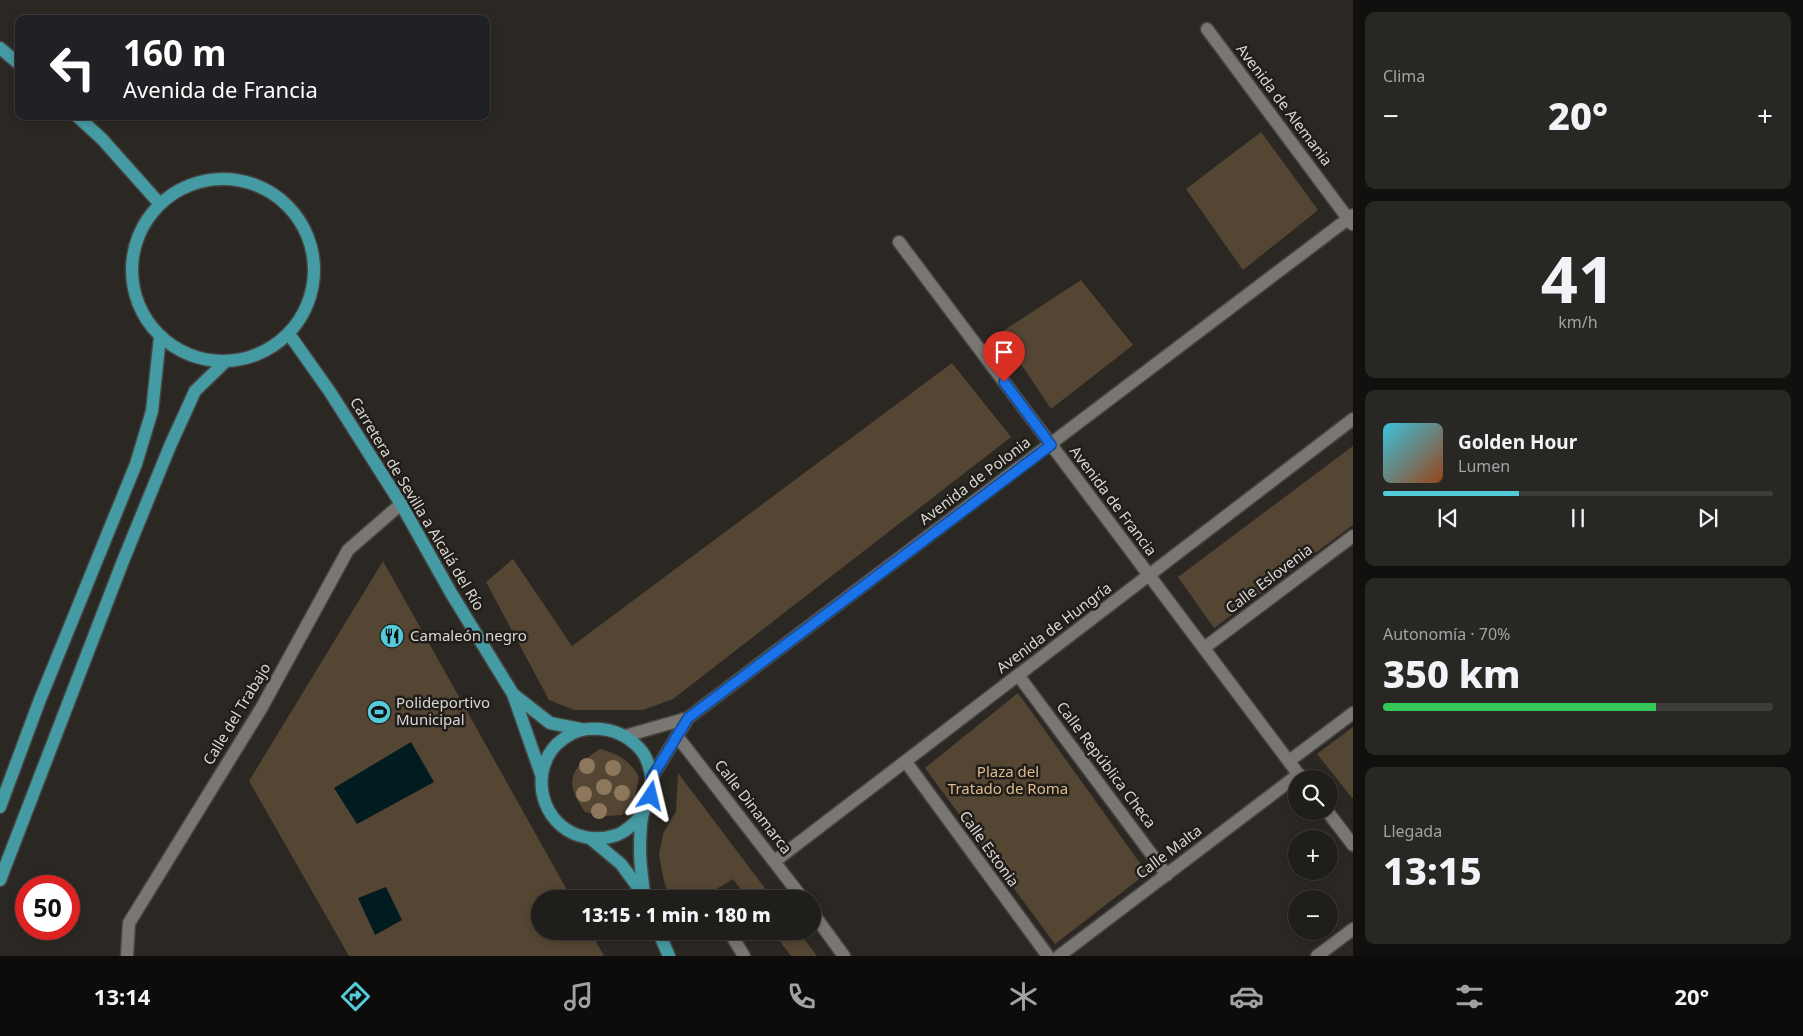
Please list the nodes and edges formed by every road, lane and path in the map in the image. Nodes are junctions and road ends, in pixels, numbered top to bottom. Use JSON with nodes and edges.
{"nodes":[{"id":1,"x":1208,"y":29,"type":"dead end"},
{"id":2,"x":0,"y":48,"type":"edge"},
{"id":3,"x":15,"y":61,"type":"edge"},
{"id":4,"x":81,"y":120,"type":"edge"},
{"id":5,"x":160,"y":203,"type":"junction"},
{"id":6,"x":1351,"y":219,"type":"edge"},
{"id":7,"x":900,"y":242,"type":"dead end"},
{"id":8,"x":289,"y":334,"type":"junction"},
{"id":9,"x":160,"y":336,"type":"junction"},
{"id":10,"x":226,"y":361,"type":"junction"},
{"id":11,"x":1353,"y":420,"type":"edge"},
{"id":12,"x":1051,"y":445,"type":"junction"},
{"id":13,"x":401,"y":504,"type":"junction"},
{"id":14,"x":1353,"y":536,"type":"edge"},
{"id":15,"x":1149,"y":576,"type":"junction"},
{"id":16,"x":1204,"y":648,"type":"junction"},
{"id":17,"x":1018,"y":675,"type":"junction"},
{"id":18,"x":513,"y":694,"type":"junction"},
{"id":19,"x":1353,"y":713,"type":"edge"},
{"id":20,"x":688,"y":718,"type":"junction"},
{"id":21,"x":581,"y":730,"type":"junction"},
{"id":22,"x":625,"y":736,"type":"junction"},
{"id":23,"x":677,"y":736,"type":"junction"},
{"id":24,"x":1289,"y":761,"type":"junction"},
{"id":25,"x":906,"y":762,"type":"junction"},
{"id":26,"x":1296,"y":770,"type":"edge"},
{"id":27,"x":542,"y":777,"type":"junction"},
{"id":28,"x":652,"y":777,"type":"junction"},
{"id":29,"x":1288,"y":786,"type":"edge"},
{"id":30,"x":0,"y":807,"type":"edge"},
{"id":31,"x":643,"y":814,"type":"junction"},
{"id":32,"x":1334,"y":820,"type":"edge"},
{"id":33,"x":572,"y":834,"type":"junction"},
{"id":34,"x":593,"y":844,"type":"junction"},
{"id":35,"x":1353,"y":845,"type":"edge"},
{"id":36,"x":578,"y":846,"type":"dead end"},
{"id":37,"x":775,"y":861,"type":"junction"},
{"id":38,"x":1166,"y":875,"type":"junction"},
{"id":39,"x":0,"y":880,"type":"edge"},
{"id":40,"x":639,"y":890,"type":"edge"},
{"id":41,"x":643,"y":890,"type":"edge"},
{"id":42,"x":796,"y":890,"type":"edge"},
{"id":43,"x":821,"y":924,"type":"edge"},
{"id":44,"x":1353,"y":928,"type":"edge"},
{"id":45,"x":662,"y":940,"type":"edge"},
{"id":46,"x":734,"y":940,"type":"edge"},
{"id":47,"x":127,"y":956,"type":"edge"},
{"id":48,"x":669,"y":956,"type":"edge"},
{"id":49,"x":744,"y":956,"type":"edge"},
{"id":50,"x":844,"y":956,"type":"edge"},
{"id":51,"x":1048,"y":956,"type":"edge"},
{"id":52,"x":1059,"y":956,"type":"edge"},
{"id":53,"x":1317,"y":956,"type":"edge"}],
"edges":[{"from":1,"to":6,"type":"street","name":"Avenida de Alemania"},
{"from":2,"to":3,"type":"main road"},
{"from":4,"to":5,"type":"main road"},
{"from":5,"to":8,"type":"main road"},
{"from":5,"to":9,"type":"main road"},
{"from":6,"to":12,"type":"street","name":"Avenida de Polonia"},
{"from":7,"to":12,"type":"street","name":"Avenida de Francia"},
{"from":8,"to":10,"type":"main road"},
{"from":8,"to":13,"type":"main road","name":"Carretera de Sevilla a Alcalá del Río"},
{"from":9,"to":10,"type":"main road"},
{"from":9,"to":30,"type":"main road"},
{"from":10,"to":39,"type":"main road"},
{"from":11,"to":15,"type":"street","name":"Avenida de Hungría"},
{"from":12,"to":15,"type":"street","name":"Avenida de Francia"},
{"from":12,"to":20,"type":"street","name":"Avenida de Polonia"},
{"from":13,"to":18,"type":"main road","name":"Carretera de Sevilla a Alcalá del Río"},
{"from":13,"to":47,"type":"street","name":"Calle del Trabajo"},
{"from":14,"to":16,"type":"street","name":"Calle Eslovenia"},
{"from":15,"to":16,"type":"street","name":"Avenida de Francia"},
{"from":15,"to":17,"type":"street","name":"Avenida de Hungría"},
{"from":16,"to":24,"type":"street","name":"Avenida de Francia"},
{"from":17,"to":25,"type":"street","name":"Avenida de Hungría"},
{"from":17,"to":38,"type":"street","name":"Calle República Checa"},
{"from":18,"to":21,"type":"main road"},
{"from":18,"to":27,"type":"main road"},
{"from":19,"to":24,"type":"street"},
{"from":20,"to":22,"type":"street","name":"Avenida de Polonia"},
{"from":20,"to":23,"type":"street","name":"Avenida de Polonia"},
{"from":21,"to":22,"type":"main road"},
{"from":21,"to":27,"type":"main road"},
{"from":22,"to":28,"type":"main road"},
{"from":23,"to":28,"type":"street","name":"Avenida de Polonia"},
{"from":23,"to":37,"type":"street","name":"Calle Dinamarca"},
{"from":24,"to":26,"type":"street","name":"Avenida de Francia"},
{"from":25,"to":37,"type":"street","name":"Avenida de Hungría"},
{"from":25,"to":51,"type":"street","name":"Calle Estonia"},
{"from":27,"to":33,"type":"main road"},
{"from":28,"to":31,"type":"main road"},
{"from":29,"to":38,"type":"street","name":"Calle Malta"},
{"from":31,"to":34,"type":"main road"},
{"from":31,"to":41,"type":"main road"},
{"from":32,"to":35,"type":"street"},
{"from":33,"to":34,"type":"main road"},
{"from":33,"to":36,"type":"main road"},
{"from":34,"to":40,"type":"main road"},
{"from":37,"to":42,"type":"street","name":"Calle Dinamarca"},
{"from":38,"to":52,"type":"street","name":"Calle Malta"},
{"from":43,"to":50,"type":"street"},
{"from":44,"to":53,"type":"street"},
{"from":45,"to":48,"type":"main road"},
{"from":46,"to":49,"type":"street"}]}
